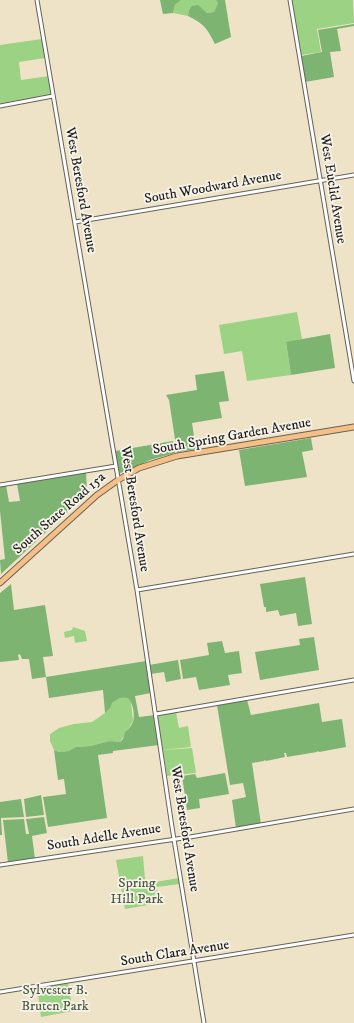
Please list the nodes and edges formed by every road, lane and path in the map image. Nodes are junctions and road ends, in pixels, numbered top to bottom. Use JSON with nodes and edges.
{"nodes":[{"id":1,"x":37,"y":0,"type":"edge"},
{"id":2,"x":290,"y":0,"type":"edge"},
{"id":3,"x":53,"y":96,"type":"junction"},
{"id":4,"x":0,"y":106,"type":"edge"},
{"id":5,"x":354,"y":175,"type":"edge"},
{"id":6,"x":320,"y":180,"type":"junction"},
{"id":7,"x":75,"y":222,"type":"junction"},
{"id":8,"x":354,"y":381,"type":"edge"},
{"id":9,"x":354,"y":427,"type":"edge"},
{"id":10,"x":116,"y":466,"type":"junction"},
{"id":11,"x":118,"y":480,"type":"junction"},
{"id":12,"x":0,"y":485,"type":"edge"},
{"id":13,"x":354,"y":554,"type":"edge"},
{"id":14,"x":0,"y":583,"type":"edge"},
{"id":15,"x":137,"y":590,"type":"junction"},
{"id":16,"x":354,"y":680,"type":"edge"},
{"id":17,"x":156,"y":714,"type":"junction"},
{"id":18,"x":354,"y":809,"type":"edge"},
{"id":19,"x":174,"y":839,"type":"junction"},
{"id":20,"x":0,"y":865,"type":"edge"},
{"id":21,"x":354,"y":935,"type":"edge"},
{"id":22,"x":194,"y":962,"type":"junction"},
{"id":23,"x":0,"y":992,"type":"edge"},
{"id":24,"x":204,"y":1023,"type":"edge"}],
"edges":[{"from":1,"to":3,"type":"street","name":"West Beresford Avenue"},
{"from":2,"to":6,"type":"street","name":"West Euclid Avenue"},
{"from":3,"to":4,"type":"street"},
{"from":3,"to":7,"type":"street","name":"West Beresford Avenue"},
{"from":5,"to":6,"type":"street","name":"South Woodward Avenue"},
{"from":6,"to":7,"type":"street","name":"South Woodward Avenue"},
{"from":6,"to":8,"type":"street","name":"West Euclid Avenue"},
{"from":7,"to":10,"type":"street","name":"West Beresford Avenue"},
{"from":9,"to":11,"type":"highway","name":"South Spring Garden Avenue"},
{"from":10,"to":11,"type":"street","name":"West Beresford Avenue"},
{"from":10,"to":12,"type":"street"},
{"from":11,"to":14,"type":"highway","name":"South State Road 15a"},
{"from":11,"to":15,"type":"street","name":"West Beresford Avenue"},
{"from":13,"to":15,"type":"street"},
{"from":15,"to":17,"type":"street","name":"West Beresford Avenue"},
{"from":16,"to":17,"type":"street"},
{"from":17,"to":19,"type":"street","name":"West Beresford Avenue"},
{"from":18,"to":19,"type":"street","name":"South Adelle Avenue"},
{"from":19,"to":20,"type":"street","name":"South Adelle Avenue"},
{"from":19,"to":22,"type":"street","name":"West Beresford Avenue"},
{"from":21,"to":22,"type":"street","name":"South Clara Avenue"},
{"from":22,"to":23,"type":"street","name":"South Clara Avenue"},
{"from":22,"to":24,"type":"street","name":"West Beresford Avenue"}]}
